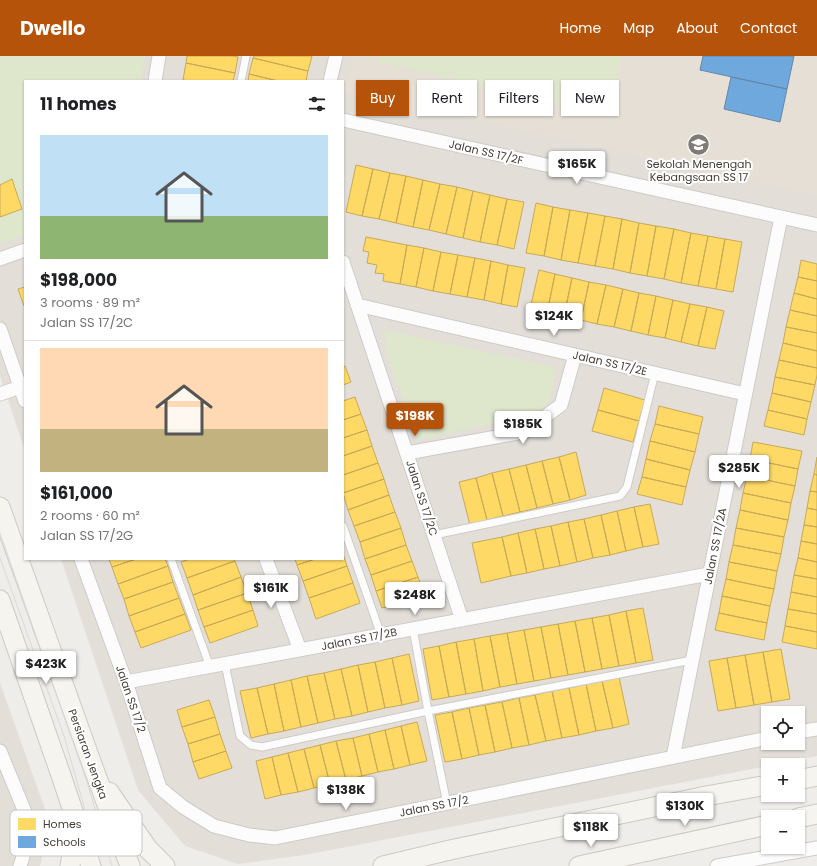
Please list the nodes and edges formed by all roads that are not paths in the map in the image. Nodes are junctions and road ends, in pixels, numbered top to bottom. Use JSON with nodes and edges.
{"nodes":[{"id":1,"x":159,"y":56,"type":"edge"},
{"id":2,"x":246,"y":56,"type":"edge"},
{"id":3,"x":336,"y":56,"type":"edge"},
{"id":4,"x":155,"y":80,"type":"edge"},
{"id":5,"x":241,"y":80,"type":"edge"},
{"id":6,"x":330,"y":80,"type":"edge"},
{"id":7,"x":344,"y":120,"type":"edge"},
{"id":8,"x":781,"y":217,"type":"junction"},
{"id":9,"x":817,"y":225,"type":"edge"},
{"id":10,"x":24,"y":250,"type":"edge"},
{"id":11,"x":0,"y":259,"type":"edge"},
{"id":12,"x":344,"y":265,"type":"edge"},
{"id":13,"x":357,"y":305,"type":"junction"},
{"id":14,"x":0,"y":329,"type":"edge"},
{"id":15,"x":575,"y":355,"type":"junction"},
{"id":16,"x":655,"y":373,"type":"junction"},
{"id":17,"x":20,"y":387,"type":"junction"},
{"id":18,"x":0,"y":394,"type":"edge"},
{"id":19,"x":745,"y":394,"type":"junction"},
{"id":20,"x":24,"y":398,"type":"edge"},
{"id":21,"x":407,"y":453,"type":"junction"},
{"id":22,"x":0,"y":507,"type":"edge"},
{"id":23,"x":344,"y":529,"type":"edge"},
{"id":24,"x":434,"y":535,"type":"junction"},
{"id":25,"x":82,"y":560,"type":"edge"},
{"id":26,"x":171,"y":560,"type":"edge"},
{"id":27,"x":266,"y":560,"type":"edge"},
{"id":28,"x":710,"y":574,"type":"junction"},
{"id":29,"x":0,"y":600,"type":"edge"},
{"id":30,"x":462,"y":620,"type":"junction"},
{"id":31,"x":413,"y":629,"type":"junction"},
{"id":32,"x":381,"y":635,"type":"junction"},
{"id":33,"x":300,"y":650,"type":"junction"},
{"id":34,"x":692,"y":660,"type":"junction"},
{"id":35,"x":225,"y":664,"type":"junction"},
{"id":36,"x":210,"y":667,"type":"junction"},
{"id":37,"x":126,"y":682,"type":"junction"},
{"id":38,"x":428,"y":711,"type":"junction"},
{"id":39,"x":817,"y":729,"type":"edge"},
{"id":40,"x":805,"y":731,"type":"edge"},
{"id":41,"x":761,"y":739,"type":"edge"},
{"id":42,"x":0,"y":751,"type":"edge"},
{"id":43,"x":673,"y":757,"type":"junction"},
{"id":44,"x":93,"y":767,"type":"junction"},
{"id":45,"x":817,"y":776,"type":"edge"},
{"id":46,"x":805,"y":779,"type":"edge"},
{"id":47,"x":63,"y":781,"type":"junction"},
{"id":48,"x":761,"y":786,"type":"edge"},
{"id":49,"x":447,"y":804,"type":"junction"},
{"id":50,"x":24,"y":810,"type":"edge"},
{"id":51,"x":68,"y":810,"type":"edge"},
{"id":52,"x":73,"y":810,"type":"edge"},
{"id":53,"x":109,"y":810,"type":"edge"},
{"id":54,"x":121,"y":810,"type":"edge"},
{"id":55,"x":817,"y":814,"type":"edge"},
{"id":56,"x":805,"y":817,"type":"edge"},
{"id":57,"x":761,"y":827,"type":"edge"},
{"id":58,"x":142,"y":841,"type":"edge"},
{"id":59,"x":817,"y":848,"type":"edge"},
{"id":60,"x":450,"y":850,"type":"junction"},
{"id":61,"x":23,"y":856,"type":"edge"},
{"id":62,"x":72,"y":856,"type":"edge"},
{"id":63,"x":88,"y":856,"type":"edge"},
{"id":64,"x":126,"y":856,"type":"edge"},
{"id":65,"x":606,"y":863,"type":"edge"},
{"id":66,"x":20,"y":866,"type":"edge"},
{"id":67,"x":70,"y":866,"type":"edge"},
{"id":68,"x":91,"y":866,"type":"edge"},
{"id":69,"x":130,"y":866,"type":"edge"},
{"id":70,"x":164,"y":866,"type":"edge"},
{"id":71,"x":383,"y":866,"type":"edge"},
{"id":72,"x":422,"y":866,"type":"edge"},
{"id":73,"x":579,"y":866,"type":"edge"},
{"id":74,"x":717,"y":866,"type":"edge"}],
"edges":[{"from":1,"to":4,"type":"street"},
{"from":2,"to":5,"type":"lane"},
{"from":3,"to":6,"type":"street"},
{"from":7,"to":8,"type":"street","name":"Jalan SS 17/2F"},
{"from":8,"to":9,"type":"street","name":"Jalan SS 17/2F"},
{"from":8,"to":19,"type":"street","name":"Jalan SS 17/2A"},
{"from":10,"to":11,"type":"street"},
{"from":12,"to":13,"type":"street","name":"Jalan SS 17/2C"},
{"from":13,"to":15,"type":"street","name":"Jalan SS 17/2E"},
{"from":13,"to":21,"type":"street","name":"Jalan SS 17/2C"},
{"from":14,"to":17,"type":"street"},
{"from":15,"to":16,"type":"street","name":"Jalan SS 17/2E"},
{"from":15,"to":21,"type":"street"},
{"from":16,"to":19,"type":"street","name":"Jalan SS 17/2E"},
{"from":16,"to":24,"type":"lane"},
{"from":17,"to":18,"type":"street"},
{"from":17,"to":20,"type":"street"},
{"from":19,"to":28,"type":"street","name":"Jalan SS 17/2A"},
{"from":21,"to":24,"type":"street","name":"Jalan SS 17/2C"},
{"from":22,"to":44,"type":"main road","name":"Persiaran Jengka"},
{"from":23,"to":32,"type":"lane"},
{"from":24,"to":30,"type":"street","name":"Jalan SS 17/2C"},
{"from":25,"to":37,"type":"street","name":"Jalan SS 17/2"},
{"from":26,"to":36,"type":"lane"},
{"from":27,"to":33,"type":"street"},
{"from":28,"to":30,"type":"street","name":"Jalan SS 17/2B"},
{"from":28,"to":34,"type":"street","name":"Jalan SS 17/2A"},
{"from":29,"to":47,"type":"main road"},
{"from":30,"to":31,"type":"street","name":"Jalan SS 17/2B"},
{"from":31,"to":32,"type":"street","name":"Jalan SS 17/2B"},
{"from":31,"to":38,"type":"lane"},
{"from":32,"to":33,"type":"street","name":"Jalan SS 17/2B"},
{"from":33,"to":35,"type":"street","name":"Jalan SS 17/2B"},
{"from":34,"to":38,"type":"lane"},
{"from":34,"to":43,"type":"street","name":"Jalan SS 17/2A"},
{"from":35,"to":36,"type":"street","name":"Jalan SS 17/2B"},
{"from":35,"to":38,"type":"lane"},
{"from":36,"to":37,"type":"street","name":"Jalan SS 17/2B"},
{"from":37,"to":49,"type":"street","name":"Jalan SS 17/2"},
{"from":38,"to":49,"type":"lane"},
{"from":39,"to":40,"type":"street"},
{"from":41,"to":43,"type":"street","name":"Jalan SS 17/2"},
{"from":42,"to":50,"type":"street"},
{"from":43,"to":49,"type":"street","name":"Jalan SS 17/2"},
{"from":44,"to":53,"type":"main road","name":"Persiaran Jengka"},
{"from":44,"to":54,"type":"main road"},
{"from":45,"to":46,"type":"main road"},
{"from":47,"to":51,"type":"main road"},
{"from":47,"to":52,"type":"main road"},
{"from":48,"to":60,"type":"main road"},
{"from":55,"to":56,"type":"main road"},
{"from":57,"to":65,"type":"main road"},
{"from":58,"to":70,"type":"main road"},
{"from":59,"to":74,"type":"street"},
{"from":60,"to":71,"type":"main road"},
{"from":60,"to":72,"type":"main road"},
{"from":61,"to":66,"type":"street"},
{"from":62,"to":67,"type":"main road"},
{"from":63,"to":68,"type":"main road"},
{"from":64,"to":69,"type":"main road","name":"Persiaran Jengka"},
{"from":65,"to":73,"type":"main road"}]}
